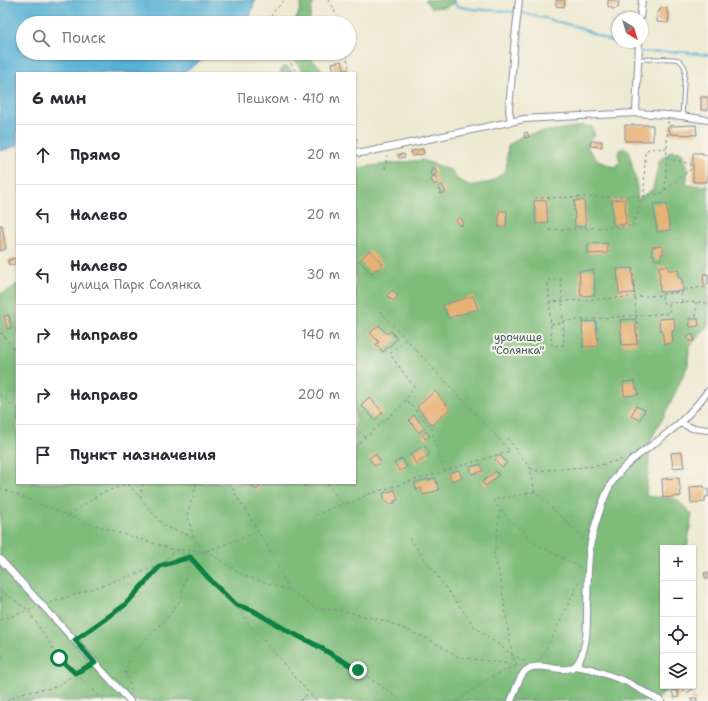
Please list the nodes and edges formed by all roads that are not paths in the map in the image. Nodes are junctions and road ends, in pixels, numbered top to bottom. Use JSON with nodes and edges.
{"nodes":[{"id":1,"x":519,"y":0,"type":"edge"},
{"id":2,"x":642,"y":0,"type":"edge"},
{"id":3,"x":641,"y":12,"type":"edge"},
{"id":4,"x":639,"y":48,"type":"edge"},
{"id":5,"x":638,"y":59,"type":"junction"},
{"id":6,"x":636,"y":113,"type":"junction"},
{"id":7,"x":682,"y":116,"type":"junction"},
{"id":8,"x":708,"y":120,"type":"edge"},
{"id":9,"x":511,"y":122,"type":"junction"},
{"id":10,"x":358,"y":152,"type":"edge"},
{"id":11,"x":708,"y":391,"type":"edge"},
{"id":12,"x":680,"y":423,"type":"junction"},
{"id":13,"x":708,"y":430,"type":"edge"},
{"id":14,"x":0,"y":559,"type":"edge"},
{"id":15,"x":574,"y":666,"type":"junction"},
{"id":16,"x":130,"y":700,"type":"edge"},
{"id":17,"x":511,"y":701,"type":"edge"},
{"id":18,"x":661,"y":701,"type":"edge"}],
"edges":[{"from":1,"to":9,"type":"street"},
{"from":2,"to":3,"type":"street"},
{"from":4,"to":5,"type":"street"},
{"from":5,"to":6,"type":"street"},
{"from":5,"to":7,"type":"lane"},
{"from":6,"to":7,"type":"street"},
{"from":6,"to":9,"type":"street"},
{"from":7,"to":8,"type":"street"},
{"from":9,"to":10,"type":"street"},
{"from":11,"to":12,"type":"street"},
{"from":12,"to":13,"type":"street"},
{"from":12,"to":15,"type":"street"},
{"from":14,"to":16,"type":"street"},
{"from":15,"to":17,"type":"street"},
{"from":15,"to":18,"type":"street"}]}
